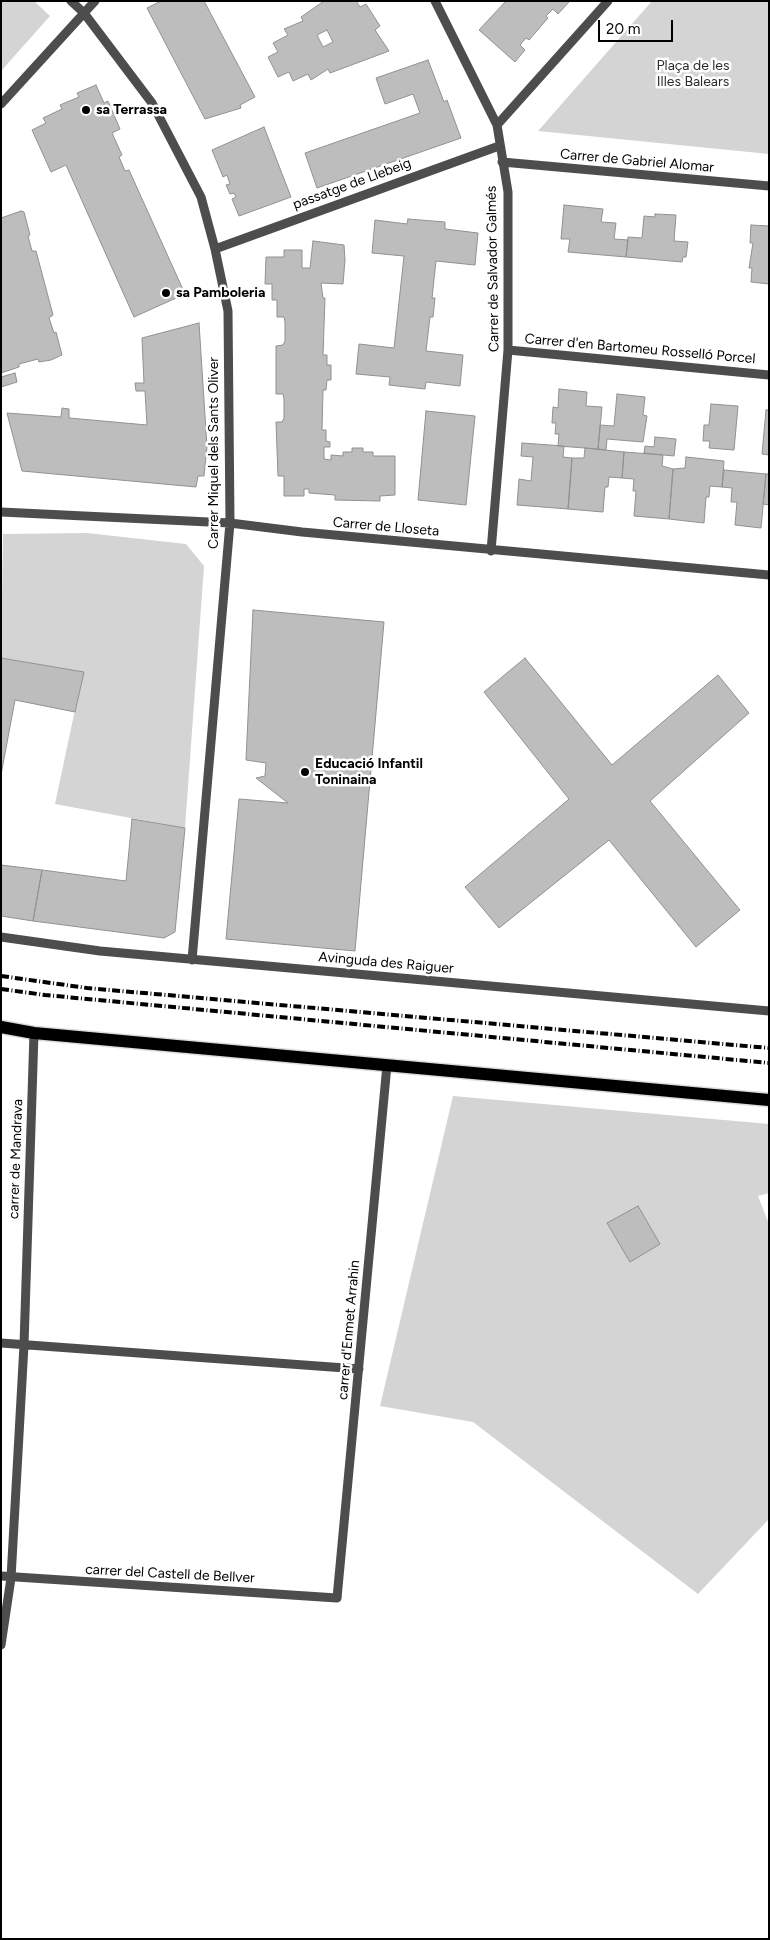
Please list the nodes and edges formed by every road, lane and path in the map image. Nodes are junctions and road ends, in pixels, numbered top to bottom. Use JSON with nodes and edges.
{"nodes":[{"id":1,"x":71,"y":1,"type":"edge"},
{"id":2,"x":95,"y":1,"type":"edge"},
{"id":3,"x":435,"y":1,"type":"edge"},
{"id":4,"x":608,"y":1,"type":"edge"},
{"id":5,"x":84,"y":13,"type":"junction"},
{"id":6,"x":1,"y":104,"type":"edge"},
{"id":7,"x":497,"y":124,"type":"junction"},
{"id":8,"x":499,"y":146,"type":"junction"},
{"id":9,"x":502,"y":162,"type":"junction"},
{"id":10,"x":769,"y":186,"type":"edge"},
{"id":11,"x":215,"y":249,"type":"junction"},
{"id":12,"x":508,"y":350,"type":"junction"},
{"id":13,"x":769,"y":375,"type":"edge"},
{"id":14,"x":1,"y":512,"type":"edge"},
{"id":15,"x":230,"y":523,"type":"junction"},
{"id":16,"x":491,"y":550,"type":"junction"},
{"id":17,"x":769,"y":575,"type":"edge"},
{"id":18,"x":1,"y":936,"type":"edge"},
{"id":19,"x":192,"y":960,"type":"junction"},
{"id":20,"x":769,"y":1011,"type":"edge"},
{"id":21,"x":1,"y":1027,"type":"edge"},
{"id":22,"x":34,"y":1033,"type":"junction"},
{"id":23,"x":386,"y":1065,"type":"junction"},
{"id":24,"x":769,"y":1100,"type":"edge"},
{"id":25,"x":1,"y":1343,"type":"edge"},
{"id":26,"x":24,"y":1345,"type":"junction"},
{"id":27,"x":359,"y":1369,"type":"junction"},
{"id":28,"x":1,"y":1576,"type":"edge"},
{"id":29,"x":11,"y":1578,"type":"junction"},
{"id":30,"x":337,"y":1598,"type":"joint"},
{"id":31,"x":1,"y":1644,"type":"edge"}],
"edges":[{"from":1,"to":5,"type":"street","name":"Carrer Miquel dels Sants Oliver"},
{"from":2,"to":5,"type":"street"},
{"from":3,"to":7,"type":"street","name":"Carrer de Salvador Galmés"},
{"from":4,"to":7,"type":"street"},
{"from":5,"to":6,"type":"street"},
{"from":5,"to":11,"type":"street","name":"Carrer Miquel dels Sants Oliver"},
{"from":7,"to":8,"type":"street","name":"Carrer de Salvador Galmés"},
{"from":8,"to":9,"type":"street","name":"Carrer de Salvador Galmés"},
{"from":8,"to":11,"type":"street","name":"passatge de Llebeig"},
{"from":9,"to":10,"type":"street","name":"Carrer de Gabriel Alomar"},
{"from":9,"to":12,"type":"street","name":"Carrer de Salvador Galmés"},
{"from":11,"to":15,"type":"street","name":"Carrer Miquel dels Sants Oliver"},
{"from":12,"to":13,"type":"street","name":"Carrer d'en Bartomeu Rosselló Porcel"},
{"from":12,"to":16,"type":"street","name":"Carrer de Salvador Galmés"},
{"from":14,"to":15,"type":"street","name":"Carrer de Lloseta"},
{"from":15,"to":16,"type":"street","name":"Carrer de Lloseta"},
{"from":15,"to":19,"type":"street","name":"Carrer Miquel dels Sants Oliver"},
{"from":16,"to":17,"type":"street","name":"Carrer de Lloseta"},
{"from":18,"to":19,"type":"street","name":"Avinguda des Raiguer"},
{"from":19,"to":20,"type":"street","name":"Avinguda des Raiguer"},
{"from":21,"to":22,"type":"main road"},
{"from":22,"to":23,"type":"main road"},
{"from":22,"to":26,"type":"street","name":"carrer de Mandrava"},
{"from":23,"to":24,"type":"main road"},
{"from":23,"to":27,"type":"street","name":"carrer d'Enmet Arrahin"},
{"from":25,"to":26,"type":"street"},
{"from":26,"to":27,"type":"street"},
{"from":26,"to":29,"type":"street","name":"carrer de Mandrava"},
{"from":27,"to":30,"type":"street","name":"carrer d'Enmet Arrahin"},
{"from":28,"to":29,"type":"street","name":"carrer del Castell de Bellver"},
{"from":29,"to":30,"type":"street","name":"carrer del Castell de Bellver"},
{"from":29,"to":31,"type":"street","name":"carrer de Mandrava"}]}
